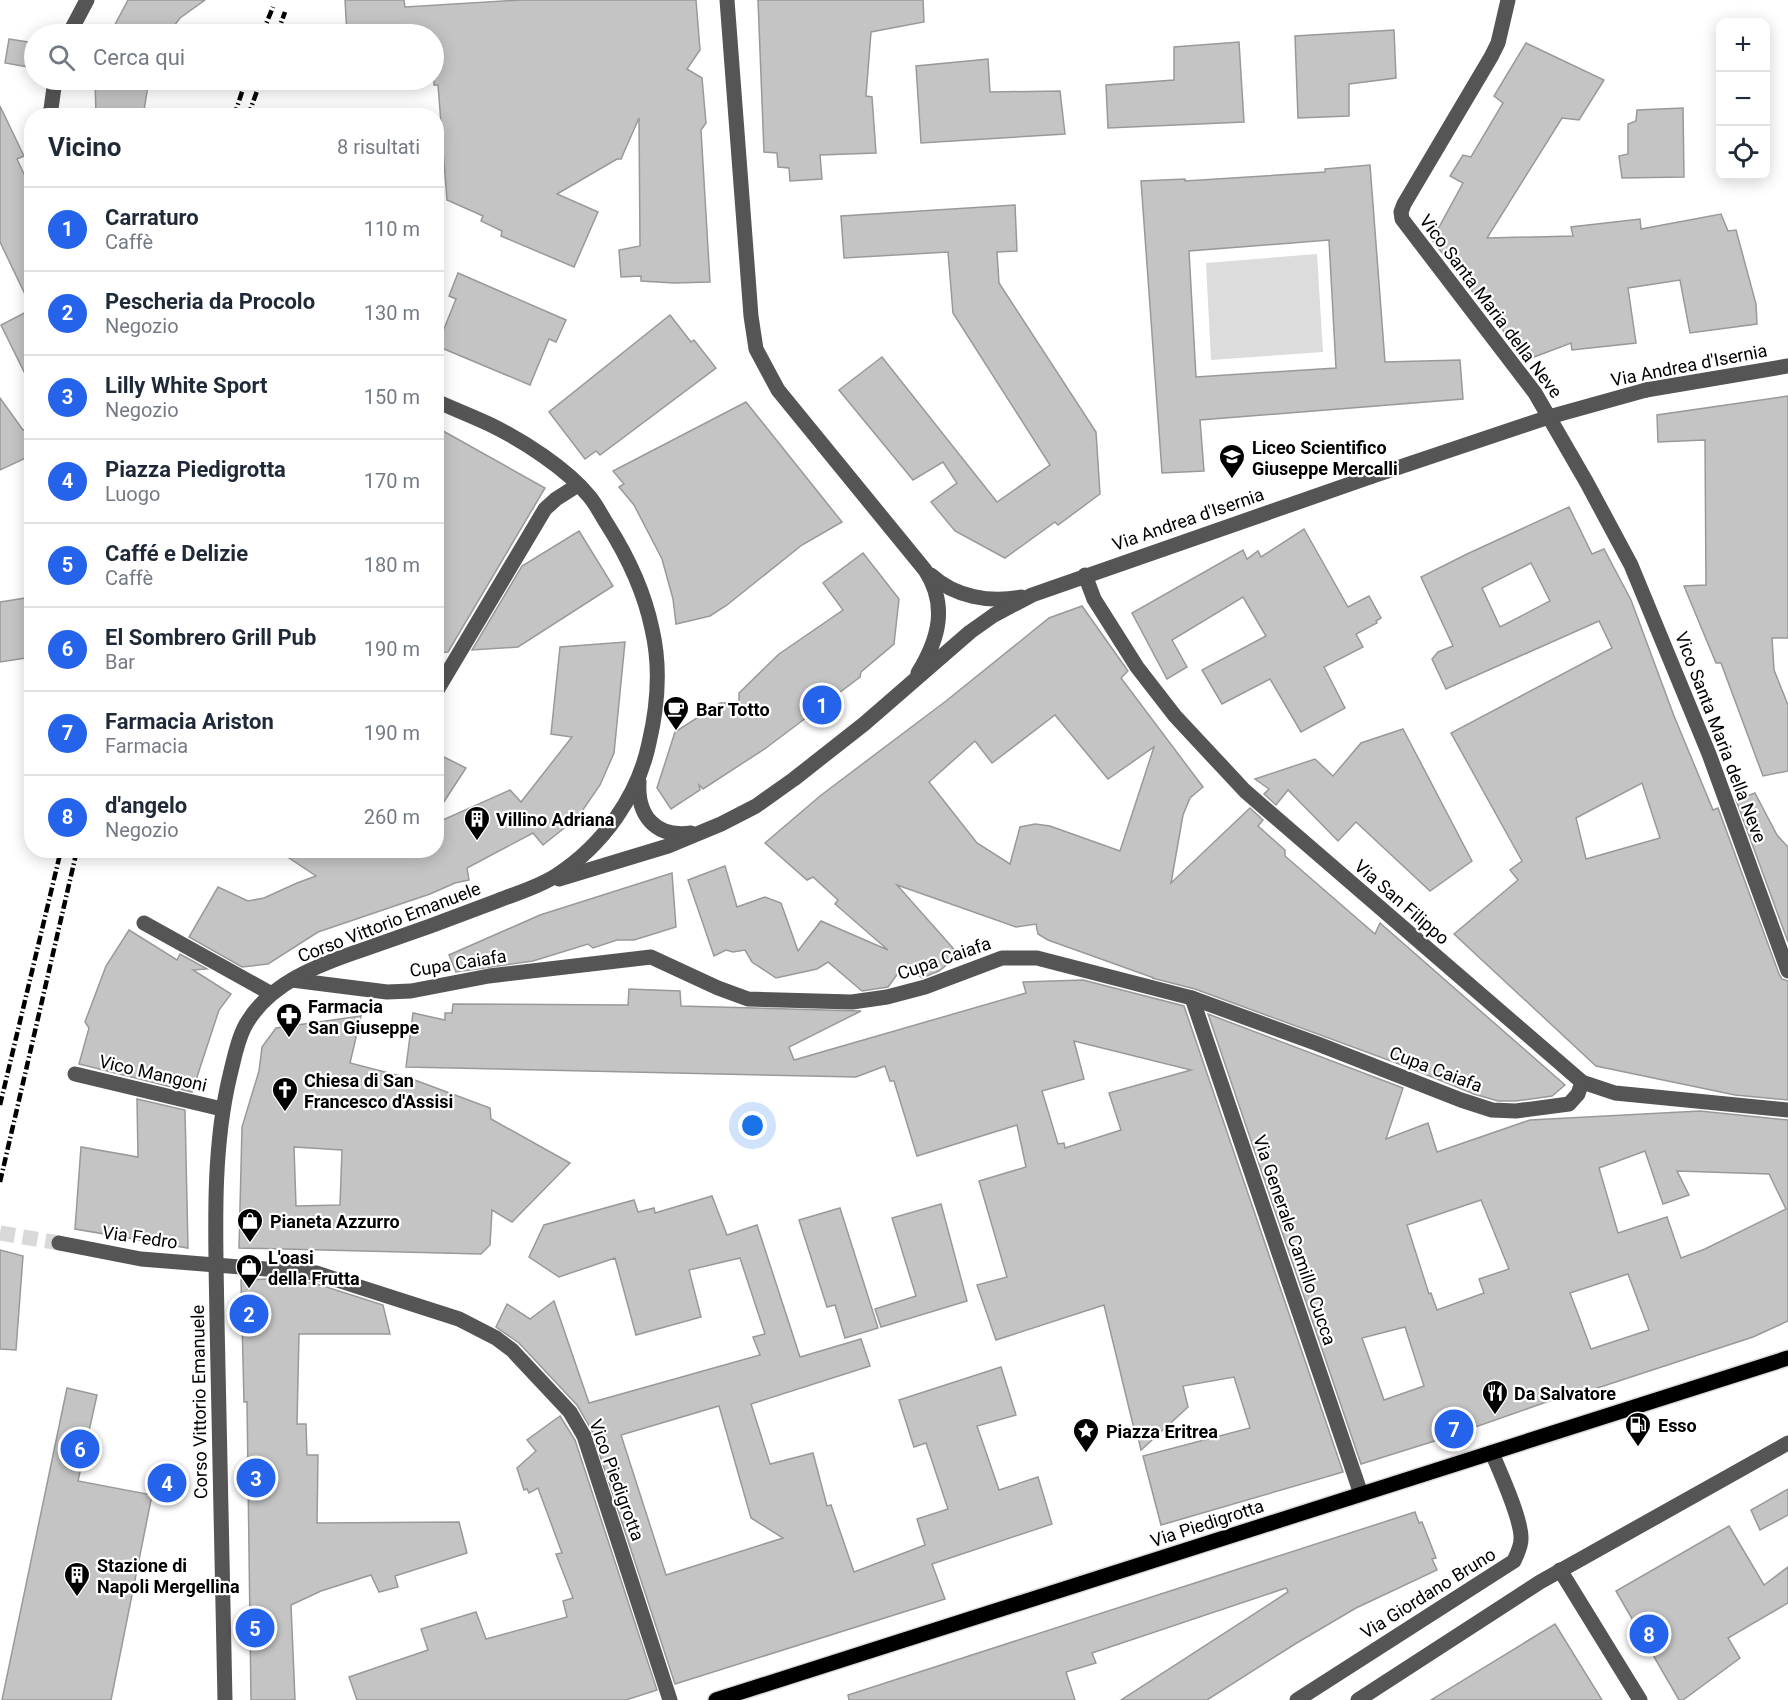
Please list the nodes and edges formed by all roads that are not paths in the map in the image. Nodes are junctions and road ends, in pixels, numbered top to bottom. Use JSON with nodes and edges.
{"nodes":[{"id":1,"x":87,"y":0,"type":"edge"},
{"id":2,"x":727,"y":0,"type":"edge"},
{"id":3,"x":1508,"y":0,"type":"edge"},
{"id":4,"x":74,"y":24,"type":"edge"},
{"id":5,"x":54,"y":90,"type":"edge"},
{"id":6,"x":51,"y":108,"type":"edge"},
{"id":7,"x":1788,"y":366,"type":"edge"},
{"id":8,"x":444,"y":405,"type":"edge"},
{"id":9,"x":578,"y":485,"type":"junction"},
{"id":10,"x":925,"y":570,"type":"junction"},
{"id":11,"x":1085,"y":575,"type":"junction"},
{"id":12,"x":1032,"y":595,"type":"junction"},
{"id":13,"x":444,"y":679,"type":"edge"},
{"id":14,"x":908,"y":687,"type":"junction"},
{"id":15,"x":640,"y":779,"type":"junction"},
{"id":16,"x":702,"y":832,"type":"junction"},
{"id":17,"x":533,"y":887,"type":"junction"},
{"id":18,"x":144,"y":924,"type":"dead end"},
{"id":19,"x":1788,"y":971,"type":"edge"},
{"id":20,"x":292,"y":981,"type":"junction"},
{"id":21,"x":270,"y":993,"type":"junction"},
{"id":22,"x":1192,"y":998,"type":"junction"},
{"id":23,"x":75,"y":1074,"type":"dead end"},
{"id":24,"x":1582,"y":1082,"type":"junction"},
{"id":25,"x":222,"y":1109,"type":"junction"},
{"id":26,"x":1788,"y":1110,"type":"edge"},
{"id":27,"x":58,"y":1243,"type":"tunnel mouth"},
{"id":28,"x":216,"y":1266,"type":"junction"},
{"id":29,"x":1788,"y":1358,"type":"edge"},
{"id":30,"x":1788,"y":1443,"type":"edge"},
{"id":31,"x":1492,"y":1453,"type":"junction"},
{"id":32,"x":1361,"y":1494,"type":"junction"},
{"id":33,"x":1560,"y":1570,"type":"junction"},
{"id":34,"x":225,"y":1700,"type":"edge"},
{"id":35,"x":670,"y":1700,"type":"edge"},
{"id":36,"x":716,"y":1700,"type":"edge"},
{"id":37,"x":1297,"y":1700,"type":"edge"},
{"id":38,"x":1358,"y":1700,"type":"edge"},
{"id":39,"x":1640,"y":1700,"type":"edge"}],
"edges":[{"from":1,"to":4,"type":"street"},
{"from":2,"to":10,"type":"street"},
{"from":3,"to":19,"type":"street","name":"Vico Santa Maria della Neve"},
{"from":5,"to":6,"type":"street"},
{"from":7,"to":11,"type":"street","name":"Via Andrea d'Isernia","bridge":true},
{"from":8,"to":9,"type":"street","name":"Corso Vittorio Emanuele"},
{"from":9,"to":13,"type":"street"},
{"from":9,"to":15,"type":"street","name":"Corso Vittorio Emanuele"},
{"from":10,"to":12,"type":"street"},
{"from":10,"to":14,"type":"street"},
{"from":11,"to":12,"type":"street","name":"Via Andrea d'Isernia"},
{"from":11,"to":24,"type":"street","name":"Via San Filippo"},
{"from":12,"to":14,"type":"street"},
{"from":14,"to":16,"type":"street"},
{"from":15,"to":16,"type":"street"},
{"from":15,"to":17,"type":"street","name":"Corso Vittorio Emanuele"},
{"from":16,"to":17,"type":"street"},
{"from":17,"to":20,"type":"street","name":"Corso Vittorio Emanuele"},
{"from":18,"to":21,"type":"street"},
{"from":20,"to":21,"type":"street","name":"Corso Vittorio Emanuele"},
{"from":20,"to":22,"type":"street","name":"Cupa Caiafa"},
{"from":21,"to":25,"type":"street","name":"Corso Vittorio Emanuele"},
{"from":22,"to":24,"type":"street","name":"Cupa Caiafa"},
{"from":22,"to":32,"type":"street","name":"Via Generale Camillo Cucca"},
{"from":23,"to":25,"type":"street","name":"Vico Mangoni"},
{"from":24,"to":26,"type":"street","name":"Via San Filippo"},
{"from":25,"to":28,"type":"street","name":"Corso Vittorio Emanuele"},
{"from":27,"to":28,"type":"street","name":"Via Fedro"},
{"from":28,"to":34,"type":"street","name":"Corso Vittorio Emanuele"},
{"from":28,"to":35,"type":"street","name":"Vico Piedigrotta"},
{"from":29,"to":31,"type":"main road","name":"Via Piedigrotta"},
{"from":30,"to":33,"type":"street"},
{"from":31,"to":32,"type":"main road","name":"Via Piedigrotta"},
{"from":31,"to":37,"type":"street","name":"Via Giordano Bruno"},
{"from":32,"to":36,"type":"main road","name":"Via Piedigrotta"},
{"from":33,"to":38,"type":"street"},
{"from":33,"to":39,"type":"street"}]}
